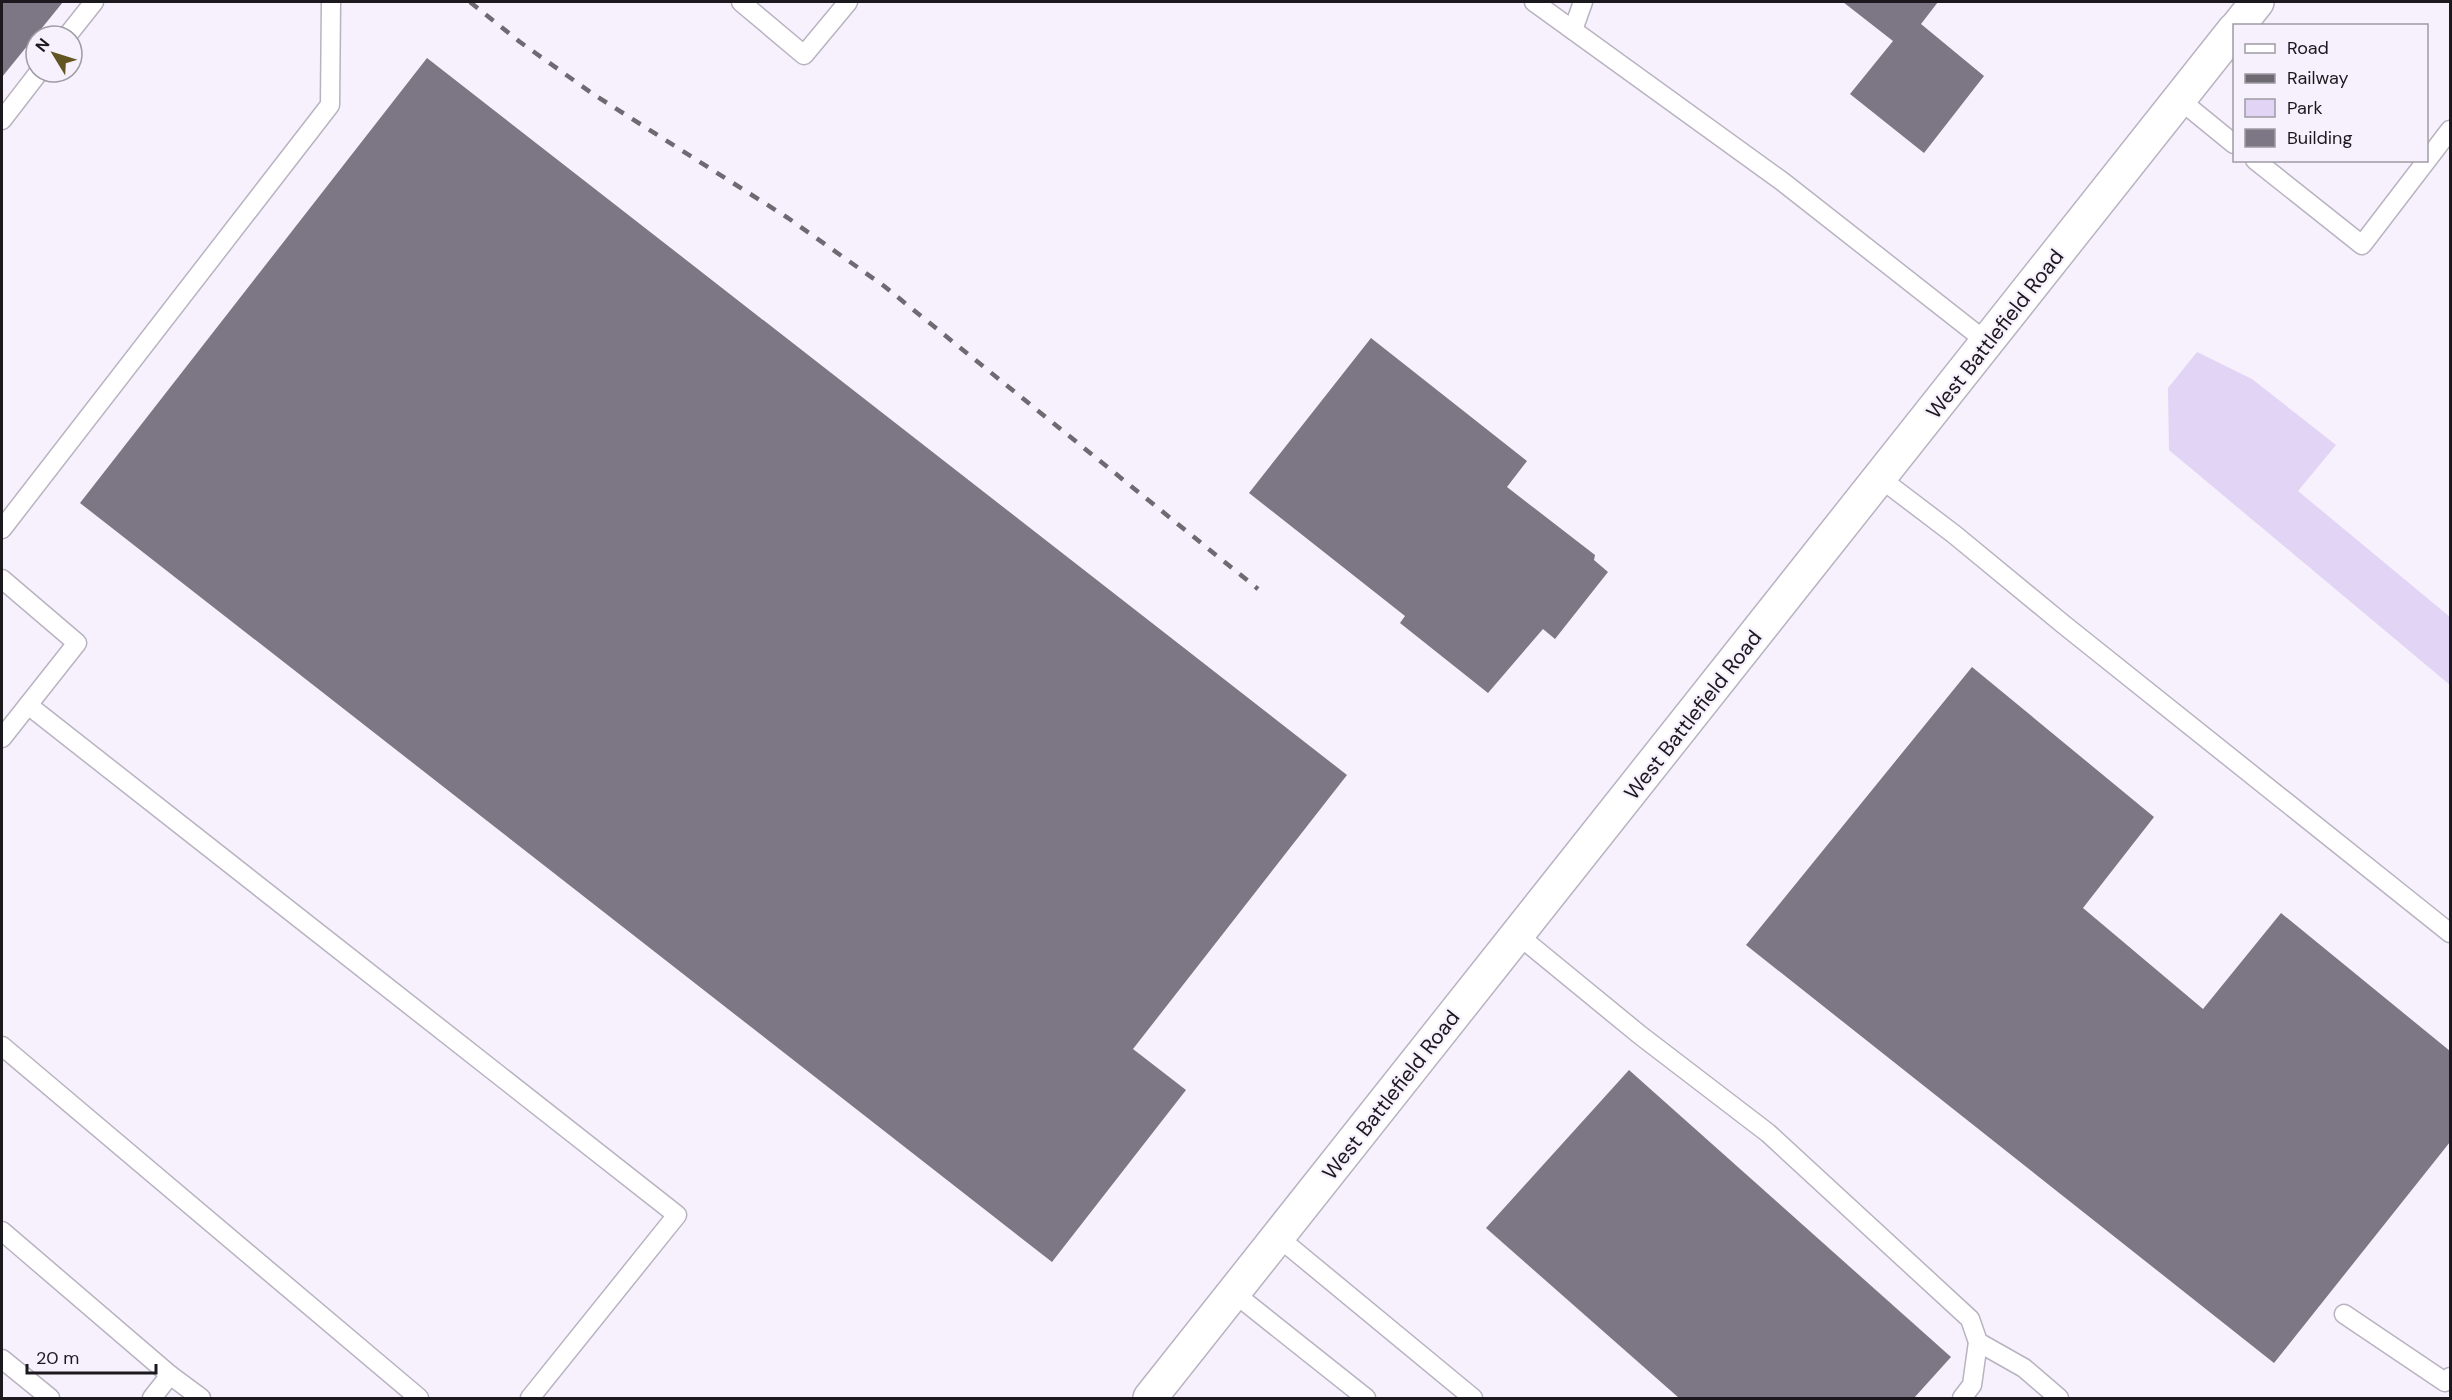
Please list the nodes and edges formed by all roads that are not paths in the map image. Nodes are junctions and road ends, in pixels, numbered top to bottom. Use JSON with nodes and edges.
{"nodes":[{"id":1,"x":94,"y":2,"type":"edge"},
{"id":2,"x":332,"y":2,"type":"edge"},
{"id":3,"x":741,"y":2,"type":"edge"},
{"id":4,"x":849,"y":2,"type":"edge"},
{"id":5,"x":1534,"y":2,"type":"edge"},
{"id":6,"x":1583,"y":2,"type":"edge"},
{"id":7,"x":2258,"y":2,"type":"edge"},
{"id":8,"x":77,"y":24,"type":"edge"},
{"id":9,"x":2240,"y":24,"type":"edge"},
{"id":10,"x":1573,"y":30,"type":"junction"},
{"id":11,"x":2233,"y":33,"type":"edge"},
{"id":12,"x":30,"y":84,"type":"edge"},
{"id":13,"x":2180,"y":100,"type":"junction"},
{"id":14,"x":2,"y":120,"type":"edge"},
{"id":15,"x":2451,"y":130,"type":"edge"},
{"id":16,"x":2233,"y":142,"type":"edge"},
{"id":17,"x":2428,"y":160,"type":"edge"},
{"id":18,"x":2258,"y":162,"type":"edge"},
{"id":19,"x":2426,"y":162,"type":"edge"},
{"id":20,"x":1988,"y":343,"type":"junction"},
{"id":21,"x":1880,"y":478,"type":"junction"},
{"id":22,"x":2,"y":529,"type":"edge"},
{"id":23,"x":2,"y":579,"type":"edge"},
{"id":24,"x":27,"y":705,"type":"junction"},
{"id":25,"x":2,"y":738,"type":"edge"},
{"id":26,"x":2451,"y":933,"type":"edge"},
{"id":27,"x":1518,"y":935,"type":"junction"},
{"id":28,"x":2,"y":1046,"type":"edge"},
{"id":29,"x":2,"y":1232,"type":"edge"},
{"id":30,"x":1278,"y":1237,"type":"junction"},
{"id":31,"x":1234,"y":1293,"type":"junction"},
{"id":32,"x":2344,"y":1314,"type":"dead end"},
{"id":33,"x":1978,"y":1342,"type":"junction"},
{"id":34,"x":2,"y":1359,"type":"edge"},
{"id":35,"x":170,"y":1375,"type":"junction"},
{"id":36,"x":2451,"y":1377,"type":"edge"},
{"id":37,"x":50,"y":1398,"type":"edge"},
{"id":38,"x":152,"y":1398,"type":"edge"},
{"id":39,"x":201,"y":1398,"type":"edge"},
{"id":40,"x":419,"y":1398,"type":"edge"},
{"id":41,"x":530,"y":1398,"type":"edge"},
{"id":42,"x":1150,"y":1398,"type":"edge"},
{"id":43,"x":1366,"y":1398,"type":"edge"},
{"id":44,"x":1473,"y":1398,"type":"edge"},
{"id":45,"x":1962,"y":1398,"type":"edge"},
{"id":46,"x":2059,"y":1398,"type":"edge"}],
"edges":[{"from":1,"to":8,"type":"lane"},
{"from":2,"to":22,"type":"lane"},
{"from":3,"to":4,"type":"lane"},
{"from":5,"to":10,"type":"lane"},
{"from":6,"to":10,"type":"lane"},
{"from":7,"to":9,"type":"main road"},
{"from":10,"to":20,"type":"lane"},
{"from":11,"to":13,"type":"main road","name":"West Battlefield Road"},
{"from":12,"to":14,"type":"lane"},
{"from":13,"to":16,"type":"lane"},
{"from":13,"to":20,"type":"main road","name":"West Battlefield Road"},
{"from":15,"to":17,"type":"lane"},
{"from":18,"to":19,"type":"lane"},
{"from":20,"to":21,"type":"main road","name":"West Battlefield Road"},
{"from":21,"to":26,"type":"lane"},
{"from":21,"to":27,"type":"main road","name":"West Battlefield Road"},
{"from":23,"to":24,"type":"lane"},
{"from":24,"to":25,"type":"lane"},
{"from":24,"to":41,"type":"lane"},
{"from":27,"to":30,"type":"main road","name":"West Battlefield Road"},
{"from":27,"to":33,"type":"lane"},
{"from":28,"to":40,"type":"lane"},
{"from":29,"to":35,"type":"lane"},
{"from":30,"to":31,"type":"main road","name":"West Battlefield Road"},
{"from":30,"to":44,"type":"lane"},
{"from":31,"to":42,"type":"main road","name":"West Battlefield Road"},
{"from":31,"to":43,"type":"lane"},
{"from":32,"to":36,"type":"lane"},
{"from":33,"to":45,"type":"lane"},
{"from":33,"to":46,"type":"lane"},
{"from":34,"to":37,"type":"lane"},
{"from":35,"to":38,"type":"lane"},
{"from":35,"to":39,"type":"lane"}]}
